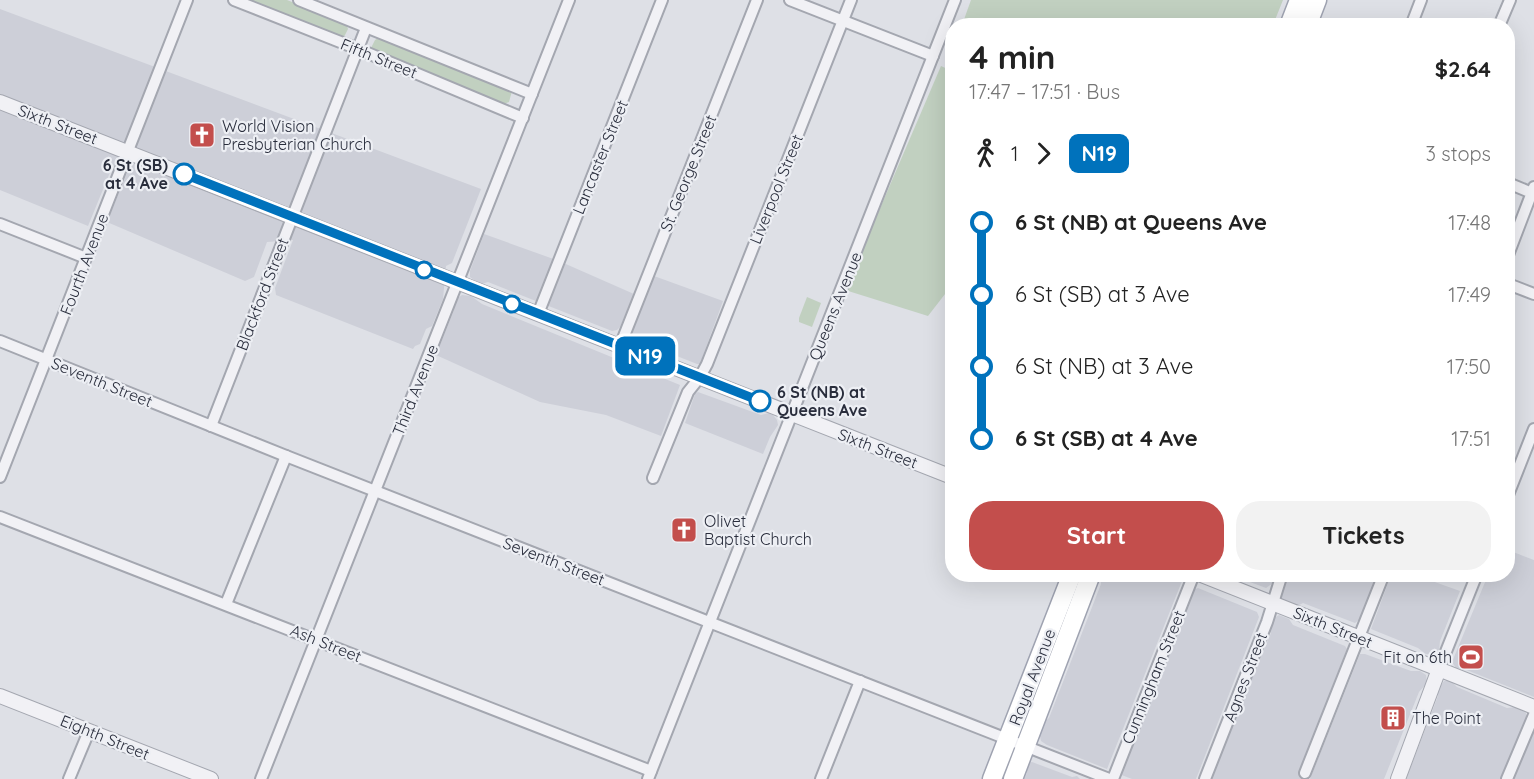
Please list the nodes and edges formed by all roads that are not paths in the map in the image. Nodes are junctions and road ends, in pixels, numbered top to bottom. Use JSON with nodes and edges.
{"nodes":[{"id":1,"x":187,"y":0,"type":"edge"},
{"id":2,"x":234,"y":0,"type":"edge"},
{"id":3,"x":299,"y":0,"type":"edge"},
{"id":4,"x":569,"y":0,"type":"edge"},
{"id":5,"x":662,"y":0,"type":"edge"},
{"id":6,"x":757,"y":0,"type":"edge"},
{"id":7,"x":790,"y":0,"type":"edge"},
{"id":8,"x":851,"y":0,"type":"edge"},
{"id":9,"x":955,"y":0,"type":"edge"},
{"id":10,"x":1299,"y":0,"type":"edge"},
{"id":11,"x":1317,"y":0,"type":"edge"},
{"id":12,"x":1421,"y":0,"type":"edge"},
{"id":13,"x":1510,"y":0,"type":"edge"},
{"id":14,"x":948,"y":18,"type":"edge"},
{"id":15,"x":1292,"y":18,"type":"edge"},
{"id":16,"x":1310,"y":18,"type":"edge"},
{"id":17,"x":1414,"y":18,"type":"edge"},
{"id":18,"x":1502,"y":18,"type":"edge"},
{"id":19,"x":842,"y":21,"type":"junction"},
{"id":20,"x":945,"y":25,"type":"edge"},
{"id":21,"x":366,"y":28,"type":"junction"},
{"id":22,"x":358,"y":49,"type":"junction"},
{"id":23,"x":933,"y":56,"type":"junction"},
{"id":24,"x":532,"y":94,"type":"junction"},
{"id":25,"x":0,"y":102,"type":"edge"},
{"id":26,"x":523,"y":118,"type":"junction"},
{"id":27,"x":128,"y":152,"type":"junction"},
{"id":28,"x":1515,"y":185,"type":"edge"},
{"id":29,"x":1533,"y":190,"type":"edge"},
{"id":30,"x":292,"y":216,"type":"junction"},
{"id":31,"x":0,"y":224,"type":"edge"},
{"id":32,"x":1515,"y":237,"type":"edge"},
{"id":33,"x":86,"y":258,"type":"junction"},
{"id":34,"x":457,"y":283,"type":"junction"},
{"id":35,"x":1515,"y":287,"type":"edge"},
{"id":36,"x":1534,"y":294,"type":"edge"},
{"id":37,"x":538,"y":314,"type":"junction"},
{"id":38,"x":0,"y":342,"type":"edge"},
{"id":39,"x":620,"y":346,"type":"junction"},
{"id":40,"x":44,"y":365,"type":"junction"},
{"id":41,"x":700,"y":378,"type":"junction"},
{"id":42,"x":792,"y":414,"type":"junction"},
{"id":43,"x":211,"y":426,"type":"junction"},
{"id":44,"x":1534,"y":429,"type":"edge"},
{"id":45,"x":286,"y":456,"type":"junction"},
{"id":46,"x":945,"y":474,"type":"edge"},
{"id":47,"x":0,"y":477,"type":"edge"},
{"id":48,"x":1515,"y":477,"type":"edge"},
{"id":49,"x":652,"y":478,"type":"dead end"},
{"id":50,"x":375,"y":490,"type":"junction"},
{"id":51,"x":0,"y":517,"type":"edge"},
{"id":52,"x":1069,"y":582,"type":"edge"},
{"id":53,"x":1088,"y":582,"type":"edge"},
{"id":54,"x":1191,"y":582,"type":"edge"},
{"id":55,"x":1219,"y":582,"type":"edge"},
{"id":56,"x":1279,"y":582,"type":"edge"},
{"id":57,"x":1381,"y":582,"type":"edge"},
{"id":58,"x":1474,"y":582,"type":"edge"},
{"id":59,"x":1272,"y":603,"type":"junction"},
{"id":60,"x":226,"y":604,"type":"junction"},
{"id":61,"x":710,"y":622,"type":"junction"},
{"id":62,"x":1360,"y":638,"type":"junction"},
{"id":63,"x":316,"y":640,"type":"junction"},
{"id":64,"x":1439,"y":669,"type":"junction"},
{"id":65,"x":860,"y":681,"type":"junction"},
{"id":66,"x":0,"y":696,"type":"edge"},
{"id":67,"x":1534,"y":707,"type":"edge"},
{"id":68,"x":1534,"y":715,"type":"edge"},
{"id":69,"x":89,"y":731,"type":"junction"},
{"id":70,"x":1008,"y":738,"type":"junction"},
{"id":71,"x":1026,"y":746,"type":"junction"},
{"id":72,"x":1305,"y":773,"type":"dead end"},
{"id":73,"x":650,"y":775,"type":"edge"},
{"id":74,"x":69,"y":779,"type":"edge"},
{"id":75,"x":211,"y":779,"type":"edge"},
{"id":76,"x":261,"y":779,"type":"edge"},
{"id":77,"x":821,"y":779,"type":"edge"},
{"id":78,"x":992,"y":779,"type":"edge"},
{"id":79,"x":1013,"y":779,"type":"edge"},
{"id":80,"x":1111,"y":779,"type":"edge"},
{"id":81,"x":1205,"y":779,"type":"edge"},
{"id":82,"x":1398,"y":779,"type":"edge"},
{"id":83,"x":1507,"y":779,"type":"edge"}],
"edges":[{"from":1,"to":27,"type":"street","name":"Fourth Avenue"},
{"from":2,"to":22,"type":"street","name":"Fifth Street"},
{"from":3,"to":21,"type":"street","name":"Fifth Street"},
{"from":4,"to":24,"type":"street","name":"Third Avenue"},
{"from":5,"to":37,"type":"street","name":"Lancaster Street"},
{"from":6,"to":39,"type":"street","name":"St. George Street"},
{"from":7,"to":19,"type":"street"},
{"from":8,"to":19,"type":"street","name":"Liverpool Street"},
{"from":9,"to":14,"type":"street","name":"Queens Avenue"},
{"from":10,"to":15,"type":"main road"},
{"from":11,"to":16,"type":"main road"},
{"from":12,"to":17,"type":"street"},
{"from":13,"to":18,"type":"street"},
{"from":19,"to":23,"type":"street"},
{"from":19,"to":41,"type":"street","name":"Liverpool Street"},
{"from":20,"to":23,"type":"street","name":"Queens Avenue"},
{"from":21,"to":22,"type":"street","name":"Blackford Street"},
{"from":21,"to":24,"type":"street","name":"Fifth Street"},
{"from":22,"to":26,"type":"street","name":"Fifth Street"},
{"from":22,"to":30,"type":"street","name":"Blackford Street"},
{"from":23,"to":42,"type":"street","name":"Queens Avenue"},
{"from":24,"to":26,"type":"street","name":"Third Avenue"},
{"from":25,"to":27,"type":"street","name":"Sixth Street"},
{"from":26,"to":34,"type":"street","name":"Third Avenue"},
{"from":27,"to":30,"type":"street","name":"Sixth Street"},
{"from":27,"to":33,"type":"street","name":"Fourth Avenue"},
{"from":28,"to":29,"type":"street"},
{"from":29,"to":32,"type":"street"},
{"from":30,"to":34,"type":"street","name":"Sixth Street"},
{"from":30,"to":43,"type":"street","name":"Blackford Street"},
{"from":31,"to":33,"type":"street"},
{"from":33,"to":40,"type":"street","name":"Fourth Avenue"},
{"from":34,"to":37,"type":"street","name":"Sixth Street"},
{"from":34,"to":50,"type":"street","name":"Third Avenue"},
{"from":35,"to":36,"type":"street"},
{"from":37,"to":39,"type":"street","name":"Sixth Street"},
{"from":38,"to":40,"type":"street","name":"Seventh Street"},
{"from":39,"to":41,"type":"street","name":"Sixth Street"},
{"from":40,"to":43,"type":"street","name":"Seventh Street"},
{"from":40,"to":47,"type":"street","name":"Fourth Avenue"},
{"from":41,"to":42,"type":"street","name":"Sixth Street"},
{"from":41,"to":49,"type":"street","name":"Liverpool Street"},
{"from":42,"to":46,"type":"street","name":"Sixth Street"},
{"from":42,"to":61,"type":"street","name":"Queens Avenue"},
{"from":43,"to":45,"type":"street","name":"Seventh Street"},
{"from":44,"to":48,"type":"street"},
{"from":45,"to":50,"type":"street","name":"Seventh Street"},
{"from":45,"to":60,"type":"street"},
{"from":50,"to":61,"type":"street","name":"Seventh Street"},
{"from":50,"to":63,"type":"street","name":"Third Avenue"},
{"from":51,"to":60,"type":"street","name":"Ash Street"},
{"from":52,"to":70,"type":"main road","name":"Royal Avenue"},
{"from":53,"to":71,"type":"main road","name":"Royal Avenue"},
{"from":54,"to":80,"type":"street","name":"Cunningham Street"},
{"from":55,"to":59,"type":"street","name":"Sixth Street"},
{"from":56,"to":59,"type":"street","name":"Agnes Street"},
{"from":57,"to":62,"type":"street"},
{"from":58,"to":64,"type":"street"},
{"from":59,"to":62,"type":"street","name":"Sixth Street"},
{"from":59,"to":81,"type":"street","name":"Agnes Street"},
{"from":60,"to":63,"type":"street","name":"Ash Street"},
{"from":61,"to":65,"type":"street","name":"Seventh Street"},
{"from":61,"to":73,"type":"street","name":"Queens Avenue"},
{"from":62,"to":64,"type":"street","name":"Sixth Street"},
{"from":62,"to":72,"type":"street"},
{"from":63,"to":73,"type":"street","name":"Ash Street"},
{"from":63,"to":76,"type":"street","name":"Third Avenue"},
{"from":64,"to":67,"type":"street","name":"Sixth Street"},
{"from":64,"to":82,"type":"street"},
{"from":65,"to":70,"type":"street","name":"Seventh Street"},
{"from":65,"to":77,"type":"street"},
{"from":66,"to":69,"type":"street","name":"Eighth Street"},
{"from":68,"to":83,"type":"street"},
{"from":69,"to":74,"type":"street"},
{"from":69,"to":75,"type":"street","name":"Eighth Street"},
{"from":70,"to":71,"type":"street","name":"Seventh Street"},
{"from":70,"to":78,"type":"main road","name":"Royal Avenue"},
{"from":71,"to":79,"type":"main road","name":"Royal Avenue"},
{"from":71,"to":80,"type":"street","name":"Seventh Street"}]}
